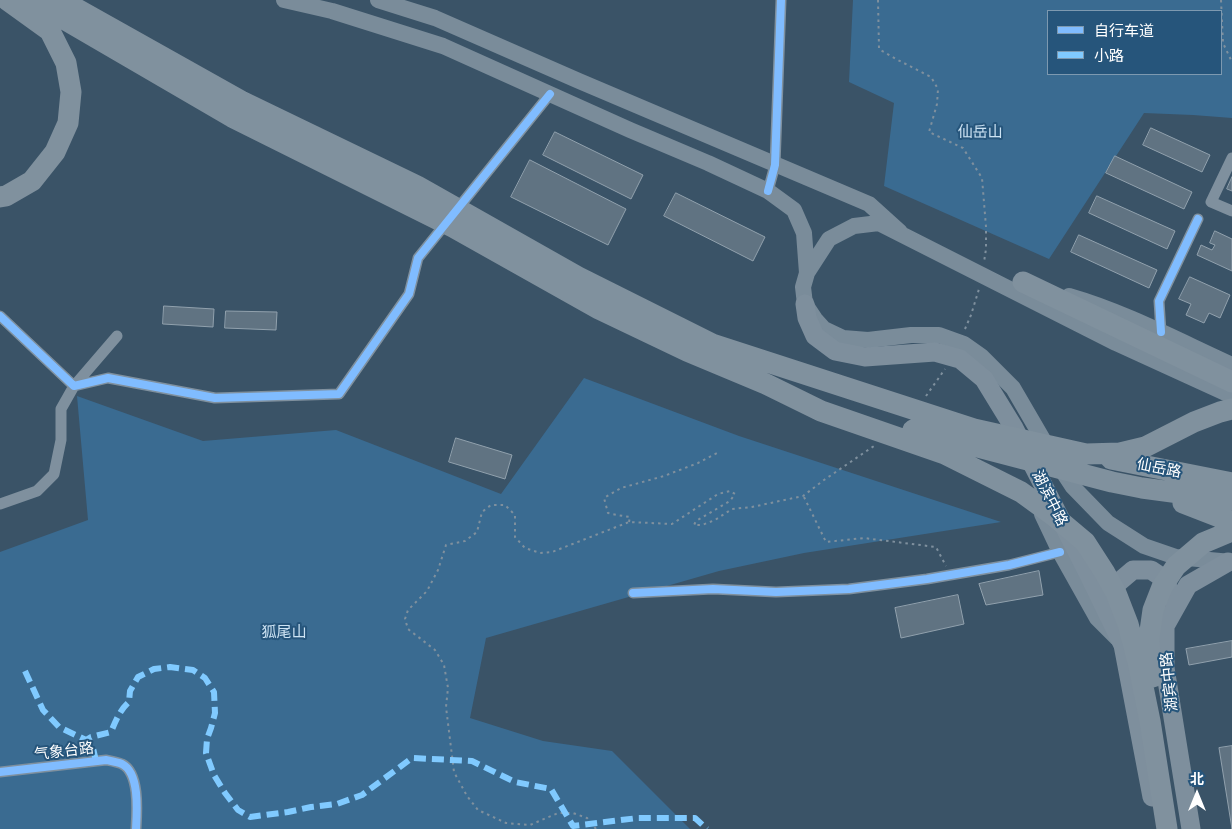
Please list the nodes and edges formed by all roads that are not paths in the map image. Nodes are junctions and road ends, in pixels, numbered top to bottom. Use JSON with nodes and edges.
{"nodes":[{"id":1,"x":7,"y":0,"type":"edge"},
{"id":2,"x":31,"y":0,"type":"edge"},
{"id":3,"x":61,"y":0,"type":"edge"},
{"id":4,"x":284,"y":0,"type":"edge"},
{"id":5,"x":378,"y":0,"type":"edge"},
{"id":6,"x":781,"y":0,"type":"edge"},
{"id":7,"x":550,"y":94,"type":"junction"},
{"id":8,"x":1232,"y":158,"type":"edge"},
{"id":9,"x":775,"y":164,"type":"junction"},
{"id":10,"x":768,"y":191,"type":"junction"},
{"id":11,"x":0,"y":197,"type":"edge"},
{"id":12,"x":1232,"y":211,"type":"edge"},
{"id":13,"x":1198,"y":219,"type":"dead end"},
{"id":14,"x":900,"y":232,"type":"junction"},
{"id":15,"x":954,"y":260,"type":"junction"},
{"id":16,"x":806,"y":273,"type":"junction"},
{"id":17,"x":1023,"y":282,"type":"junction"},
{"id":18,"x":582,"y":290,"type":"junction"},
{"id":19,"x":805,"y":304,"type":"junction"},
{"id":20,"x":0,"y":316,"type":"edge"},
{"id":21,"x":1162,"y":332,"type":"dead end"},
{"id":22,"x":117,"y":336,"type":"dead end"},
{"id":23,"x":1232,"y":365,"type":"edge"},
{"id":24,"x":1232,"y":382,"type":"edge"},
{"id":25,"x":766,"y":384,"type":"junction"},
{"id":26,"x":74,"y":386,"type":"junction"},
{"id":27,"x":1232,"y":396,"type":"edge"},
{"id":28,"x":1232,"y":408,"type":"edge"},
{"id":29,"x":1086,"y":454,"type":"junction"},
{"id":30,"x":1042,"y":482,"type":"junction"},
{"id":31,"x":1232,"y":483,"type":"edge"},
{"id":32,"x":1142,"y":488,"type":"junction"},
{"id":33,"x":1232,"y":500,"type":"edge"},
{"id":34,"x":0,"y":504,"type":"edge"},
{"id":35,"x":1232,"y":522,"type":"edge"},
{"id":36,"x":1232,"y":531,"type":"edge"},
{"id":37,"x":1060,"y":552,"type":"junction"},
{"id":38,"x":1230,"y":562,"type":"edge"},
{"id":39,"x":633,"y":593,"type":"dead end"},
{"id":40,"x":1104,"y":606,"type":"junction"},
{"id":41,"x":1157,"y":632,"type":"junction"},
{"id":42,"x":1123,"y":645,"type":"junction"},
{"id":43,"x":0,"y":772,"type":"edge"},
{"id":44,"x":136,"y":829,"type":"edge"},
{"id":45,"x":1160,"y":829,"type":"edge"},
{"id":46,"x":1167,"y":829,"type":"edge"},
{"id":47,"x":1181,"y":829,"type":"edge"},
{"id":48,"x":1191,"y":829,"type":"edge"}],
"edges":[{"from":1,"to":11,"type":"highway"},
{"from":2,"to":18,"type":"highway"},
{"from":3,"to":18,"type":"highway"},
{"from":4,"to":7,"type":"main road"},
{"from":5,"to":9,"type":"main road"},
{"from":6,"to":9,"type":"street"},
{"from":7,"to":10,"type":"main road"},
{"from":7,"to":26,"type":"street"},
{"from":8,"to":12,"type":"street"},
{"from":9,"to":10,"type":"street"},
{"from":9,"to":14,"type":"main road"},
{"from":10,"to":16,"type":"main road"},
{"from":13,"to":21,"type":"street"},
{"from":14,"to":15,"type":"main road"},
{"from":14,"to":16,"type":"main road"},
{"from":15,"to":17,"type":"main road"},
{"from":15,"to":27,"type":"main road"},
{"from":16,"to":19,"type":"main road"},
{"from":17,"to":23,"type":"main road"},
{"from":17,"to":24,"type":"highway"},
{"from":18,"to":25,"type":"highway"},
{"from":18,"to":29,"type":"highway"},
{"from":19,"to":30,"type":"main road","name":"湖滨中路"},
{"from":19,"to":38,"type":"main road"},
{"from":20,"to":26,"type":"street"},
{"from":22,"to":26,"type":"street"},
{"from":25,"to":32,"type":"highway","name":"仙岳路"},
{"from":25,"to":46,"type":"highway"},
{"from":26,"to":34,"type":"street"},
{"from":28,"to":29,"type":"highway"},
{"from":29,"to":31,"type":"highway","name":"仙岳路"},
{"from":30,"to":37,"type":"main road"},
{"from":30,"to":40,"type":"main road","name":"湖滨中路"},
{"from":32,"to":33,"type":"highway","name":"仙岳路"},
{"from":32,"to":35,"type":"highway"},
{"from":36,"to":41,"type":"highway"},
{"from":37,"to":39,"type":"street"},
{"from":37,"to":42,"type":"main road"},
{"from":38,"to":41,"type":"main road","name":"湖宾中路"},
{"from":40,"to":41,"type":"main road"},
{"from":40,"to":42,"type":"main road","name":"湖滨中路"},
{"from":41,"to":47,"type":"highway"},
{"from":41,"to":48,"type":"main road","name":"湖宾中路"},
{"from":42,"to":45,"type":"main road","name":"湖滨中路"},
{"from":43,"to":44,"type":"street","name":"气象台路"}]}
